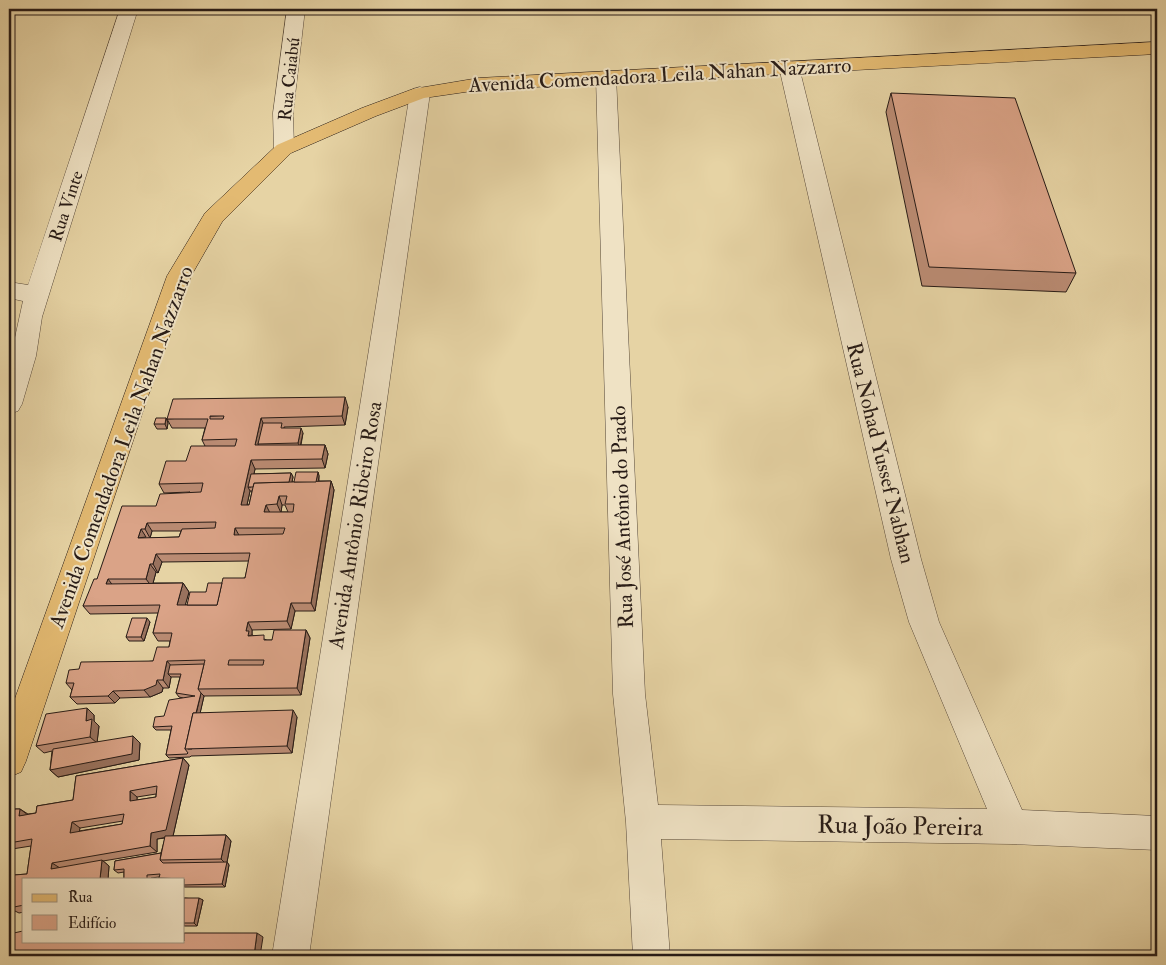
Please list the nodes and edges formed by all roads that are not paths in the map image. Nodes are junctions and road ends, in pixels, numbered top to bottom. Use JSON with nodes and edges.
{"nodes":[{"id":1,"x":129,"y":9,"type":"edge"},
{"id":2,"x":296,"y":9,"type":"edge"},
{"id":3,"x":1157,"y":48,"type":"edge"},
{"id":4,"x":789,"y":67,"type":"junction"},
{"id":5,"x":606,"y":77,"type":"junction"},
{"id":6,"x":420,"y":93,"type":"junction"},
{"id":7,"x":284,"y":149,"type":"junction"},
{"id":8,"x":9,"y":290,"type":"edge"},
{"id":9,"x":37,"y":295,"type":"junction"},
{"id":10,"x":9,"y":404,"type":"edge"},
{"id":11,"x":9,"y":761,"type":"edge"},
{"id":12,"x":643,"y":822,"type":"junction"},
{"id":13,"x":1012,"y":827,"type":"junction"},
{"id":14,"x":1157,"y":833,"type":"edge"},
{"id":15,"x":290,"y":956,"type":"edge"},
{"id":16,"x":651,"y":956,"type":"edge"}],
"edges":[{"from":1,"to":9,"type":"street","name":"Rua Vinte"},
{"from":2,"to":7,"type":"street","name":"Rua Caiabú"},
{"from":3,"to":4,"type":"main road","name":"Avenida Comendadora Leila Nahan Nazzarro"},
{"from":4,"to":5,"type":"main road","name":"Avenida Comendadora Leila Nahan Nazzarro"},
{"from":4,"to":13,"type":"street","name":"Rua Nohad Yussef Nabhan"},
{"from":5,"to":6,"type":"main road","name":"Avenida Comendadora Leila Nahan Nazzarro"},
{"from":5,"to":12,"type":"street","name":"Rua José Antônio do Prado"},
{"from":6,"to":7,"type":"main road","name":"Avenida Comendadora Leila Nahan Nazzarro"},
{"from":6,"to":15,"type":"street","name":"Avenida Antônio Ribeiro Rosa"},
{"from":7,"to":11,"type":"main road","name":"Avenida Comendadora Leila Nahan Nazzarro"},
{"from":8,"to":9,"type":"street"},
{"from":9,"to":10,"type":"street","name":"Rua Vinte"},
{"from":12,"to":13,"type":"street","name":"Rua João Pereira"},
{"from":12,"to":16,"type":"street","name":"Rua José Antônio do Prado"},
{"from":13,"to":14,"type":"street","name":"Rua João Pereira"}]}
